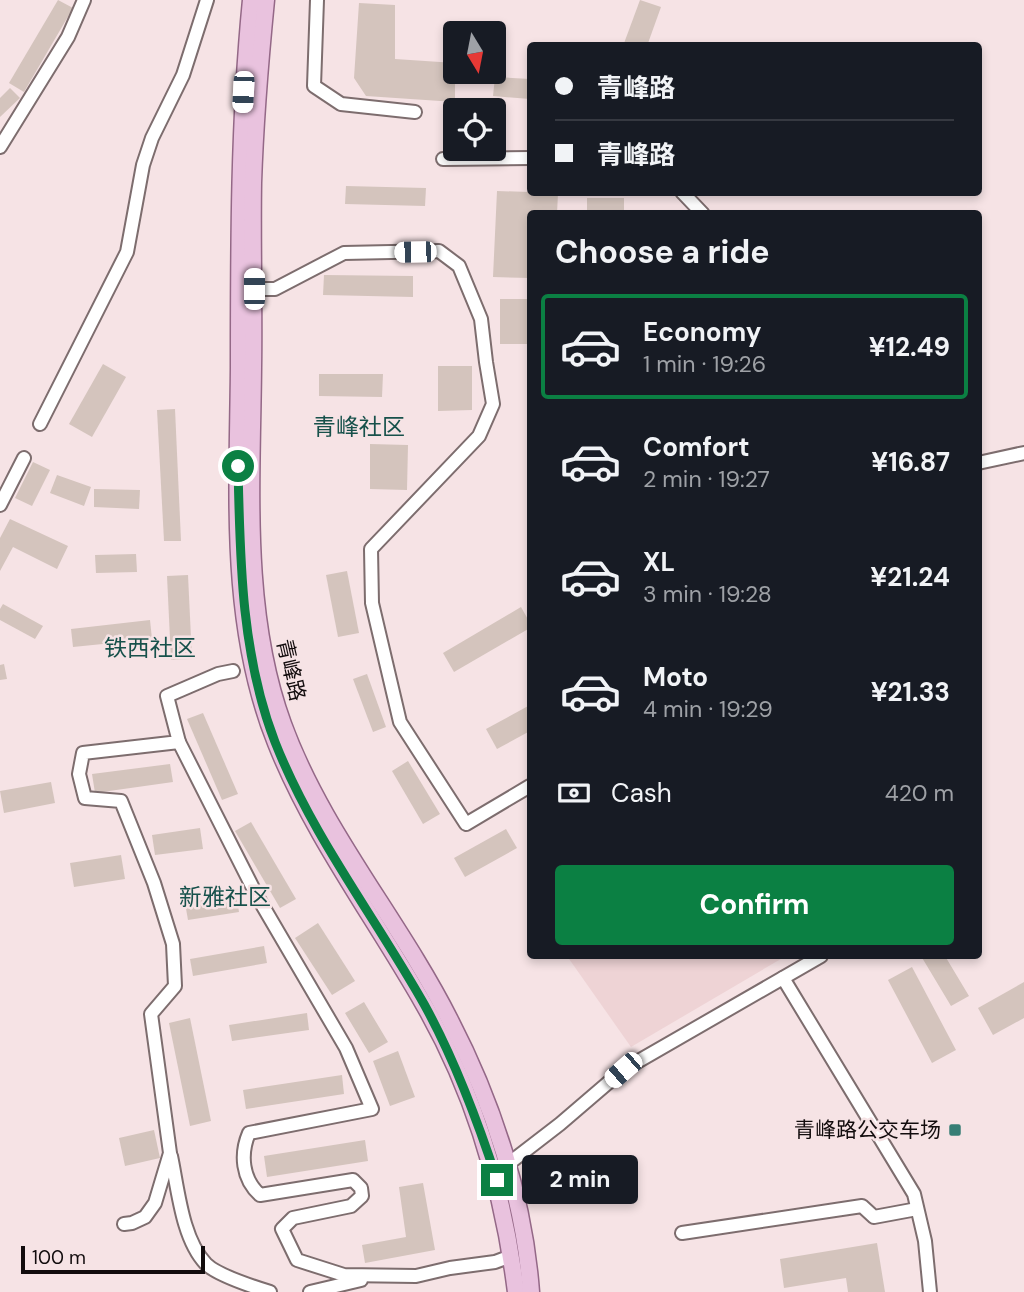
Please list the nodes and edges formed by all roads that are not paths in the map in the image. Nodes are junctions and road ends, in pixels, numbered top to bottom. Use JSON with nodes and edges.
{"nodes":[{"id":1,"x":84,"y":0,"type":"edge"},
{"id":2,"x":207,"y":0,"type":"edge"},
{"id":3,"x":251,"y":0,"type":"edge"},
{"id":4,"x":266,"y":0,"type":"edge"},
{"id":5,"x":317,"y":0,"type":"edge"},
{"id":6,"x":415,"y":113,"type":"dead end"},
{"id":7,"x":0,"y":147,"type":"edge"},
{"id":8,"x":506,"y":158,"type":"edge"},
{"id":9,"x":527,"y":158,"type":"edge"},
{"id":10,"x":686,"y":196,"type":"edge"},
{"id":11,"x":698,"y":210,"type":"edge"},
{"id":12,"x":246,"y":289,"type":"junction"},
{"id":13,"x":40,"y":424,"type":"dead end"},
{"id":14,"x":1024,"y":453,"type":"edge"},
{"id":15,"x":24,"y":458,"type":"dead end"},
{"id":16,"x":982,"y":462,"type":"edge"},
{"id":17,"x":0,"y":505,"type":"edge"},
{"id":18,"x":233,"y":671,"type":"dead end"},
{"id":19,"x":179,"y":742,"type":"junction"},
{"id":20,"x":527,"y":788,"type":"edge"},
{"id":21,"x":816,"y":959,"type":"edge"},
{"id":22,"x":783,"y":978,"type":"junction"},
{"id":23,"x":170,"y":1153,"type":"junction"},
{"id":24,"x":501,"y":1169,"type":"junction"},
{"id":25,"x":917,"y":1209,"type":"junction"},
{"id":26,"x":124,"y":1224,"type":"dead end"},
{"id":27,"x":682,"y":1233,"type":"dead end"},
{"id":28,"x":511,"y":1256,"type":"junction"},
{"id":29,"x":377,"y":1276,"type":"junction"},
{"id":30,"x":270,"y":1292,"type":"edge"},
{"id":31,"x":310,"y":1292,"type":"edge"},
{"id":32,"x":516,"y":1292,"type":"edge"},
{"id":33,"x":531,"y":1292,"type":"edge"},
{"id":34,"x":930,"y":1292,"type":"edge"}],
"edges":[{"from":1,"to":7,"type":"street"},
{"from":2,"to":13,"type":"street"},
{"from":3,"to":12,"type":"main road","name":"青峰路"},
{"from":4,"to":12,"type":"main road","name":"青峰路"},
{"from":5,"to":6,"type":"street"},
{"from":8,"to":9,"type":"street"},
{"from":10,"to":11,"type":"street"},
{"from":12,"to":20,"type":"street"},
{"from":12,"to":24,"type":"main road","name":"青峰路"},
{"from":14,"to":16,"type":"street"},
{"from":15,"to":17,"type":"street"},
{"from":18,"to":19,"type":"street"},
{"from":19,"to":23,"type":"street"},
{"from":19,"to":29,"type":"street"},
{"from":21,"to":22,"type":"street"},
{"from":22,"to":24,"type":"street"},
{"from":22,"to":25,"type":"street"},
{"from":23,"to":26,"type":"street"},
{"from":23,"to":30,"type":"street"},
{"from":24,"to":28,"type":"main road","name":"青峰路"},
{"from":24,"to":33,"type":"main road","name":"青峰路"},
{"from":25,"to":27,"type":"street"},
{"from":25,"to":34,"type":"street"},
{"from":28,"to":29,"type":"street"},
{"from":28,"to":32,"type":"main road","name":"青峰路"},
{"from":29,"to":31,"type":"street"}]}
